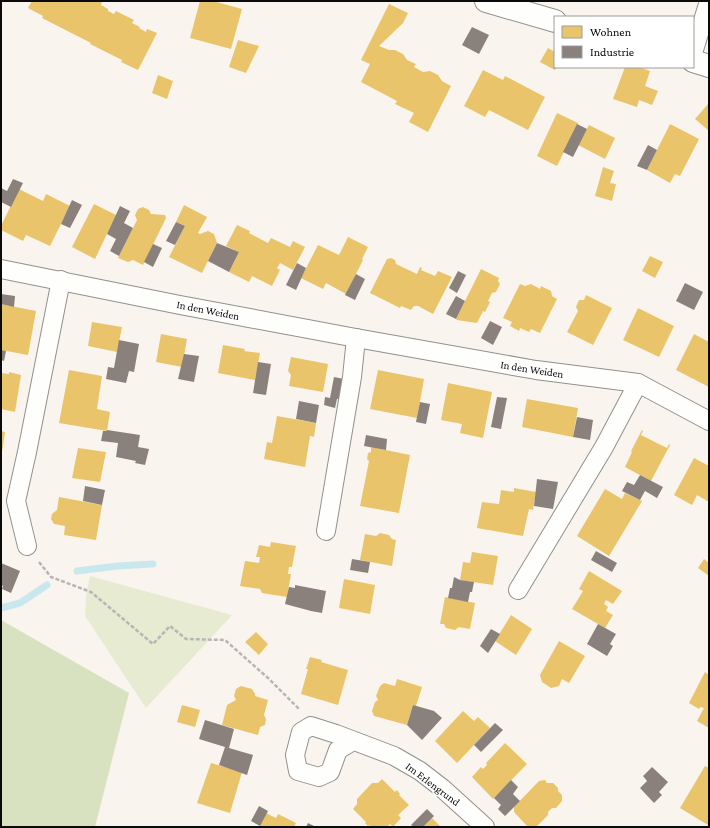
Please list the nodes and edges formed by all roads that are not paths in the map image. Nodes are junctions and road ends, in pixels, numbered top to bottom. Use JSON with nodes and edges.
{"nodes":[{"id":1,"x":486,"y":1,"type":"edge"},
{"id":2,"x":709,"y":1,"type":"edge"},
{"id":3,"x":554,"y":21,"type":"edge"},
{"id":4,"x":694,"y":50,"type":"edge"},
{"id":5,"x":694,"y":61,"type":"edge"},
{"id":6,"x":709,"y":66,"type":"edge"},
{"id":7,"x":1,"y":269,"type":"edge"},
{"id":8,"x":61,"y":280,"type":"junction"},
{"id":9,"x":356,"y":338,"type":"junction"},
{"id":10,"x":638,"y":383,"type":"junction"},
{"id":11,"x":709,"y":421,"type":"edge"},
{"id":12,"x":326,"y":531,"type":"dead end"},
{"id":13,"x":27,"y":546,"type":"road end"},
{"id":14,"x":518,"y":590,"type":"dead end"},
{"id":15,"x":353,"y":741,"type":"junction"},
{"id":16,"x":485,"y":827,"type":"edge"}],
"edges":[{"from":1,"to":3,"type":"street"},
{"from":2,"to":4,"type":"street"},
{"from":5,"to":6,"type":"street"},
{"from":7,"to":8,"type":"street","name":"In den Weiden"},
{"from":8,"to":9,"type":"street","name":"In den Weiden"},
{"from":8,"to":13,"type":"street"},
{"from":9,"to":10,"type":"street","name":"In den Weiden"},
{"from":9,"to":12,"type":"street"},
{"from":10,"to":11,"type":"street","name":"In den Weiden"},
{"from":10,"to":14,"type":"street"},
{"from":15,"to":15,"type":"street","name":"Im Erlengrund"},
{"from":15,"to":16,"type":"street","name":"Im Erlengrund"}]}
